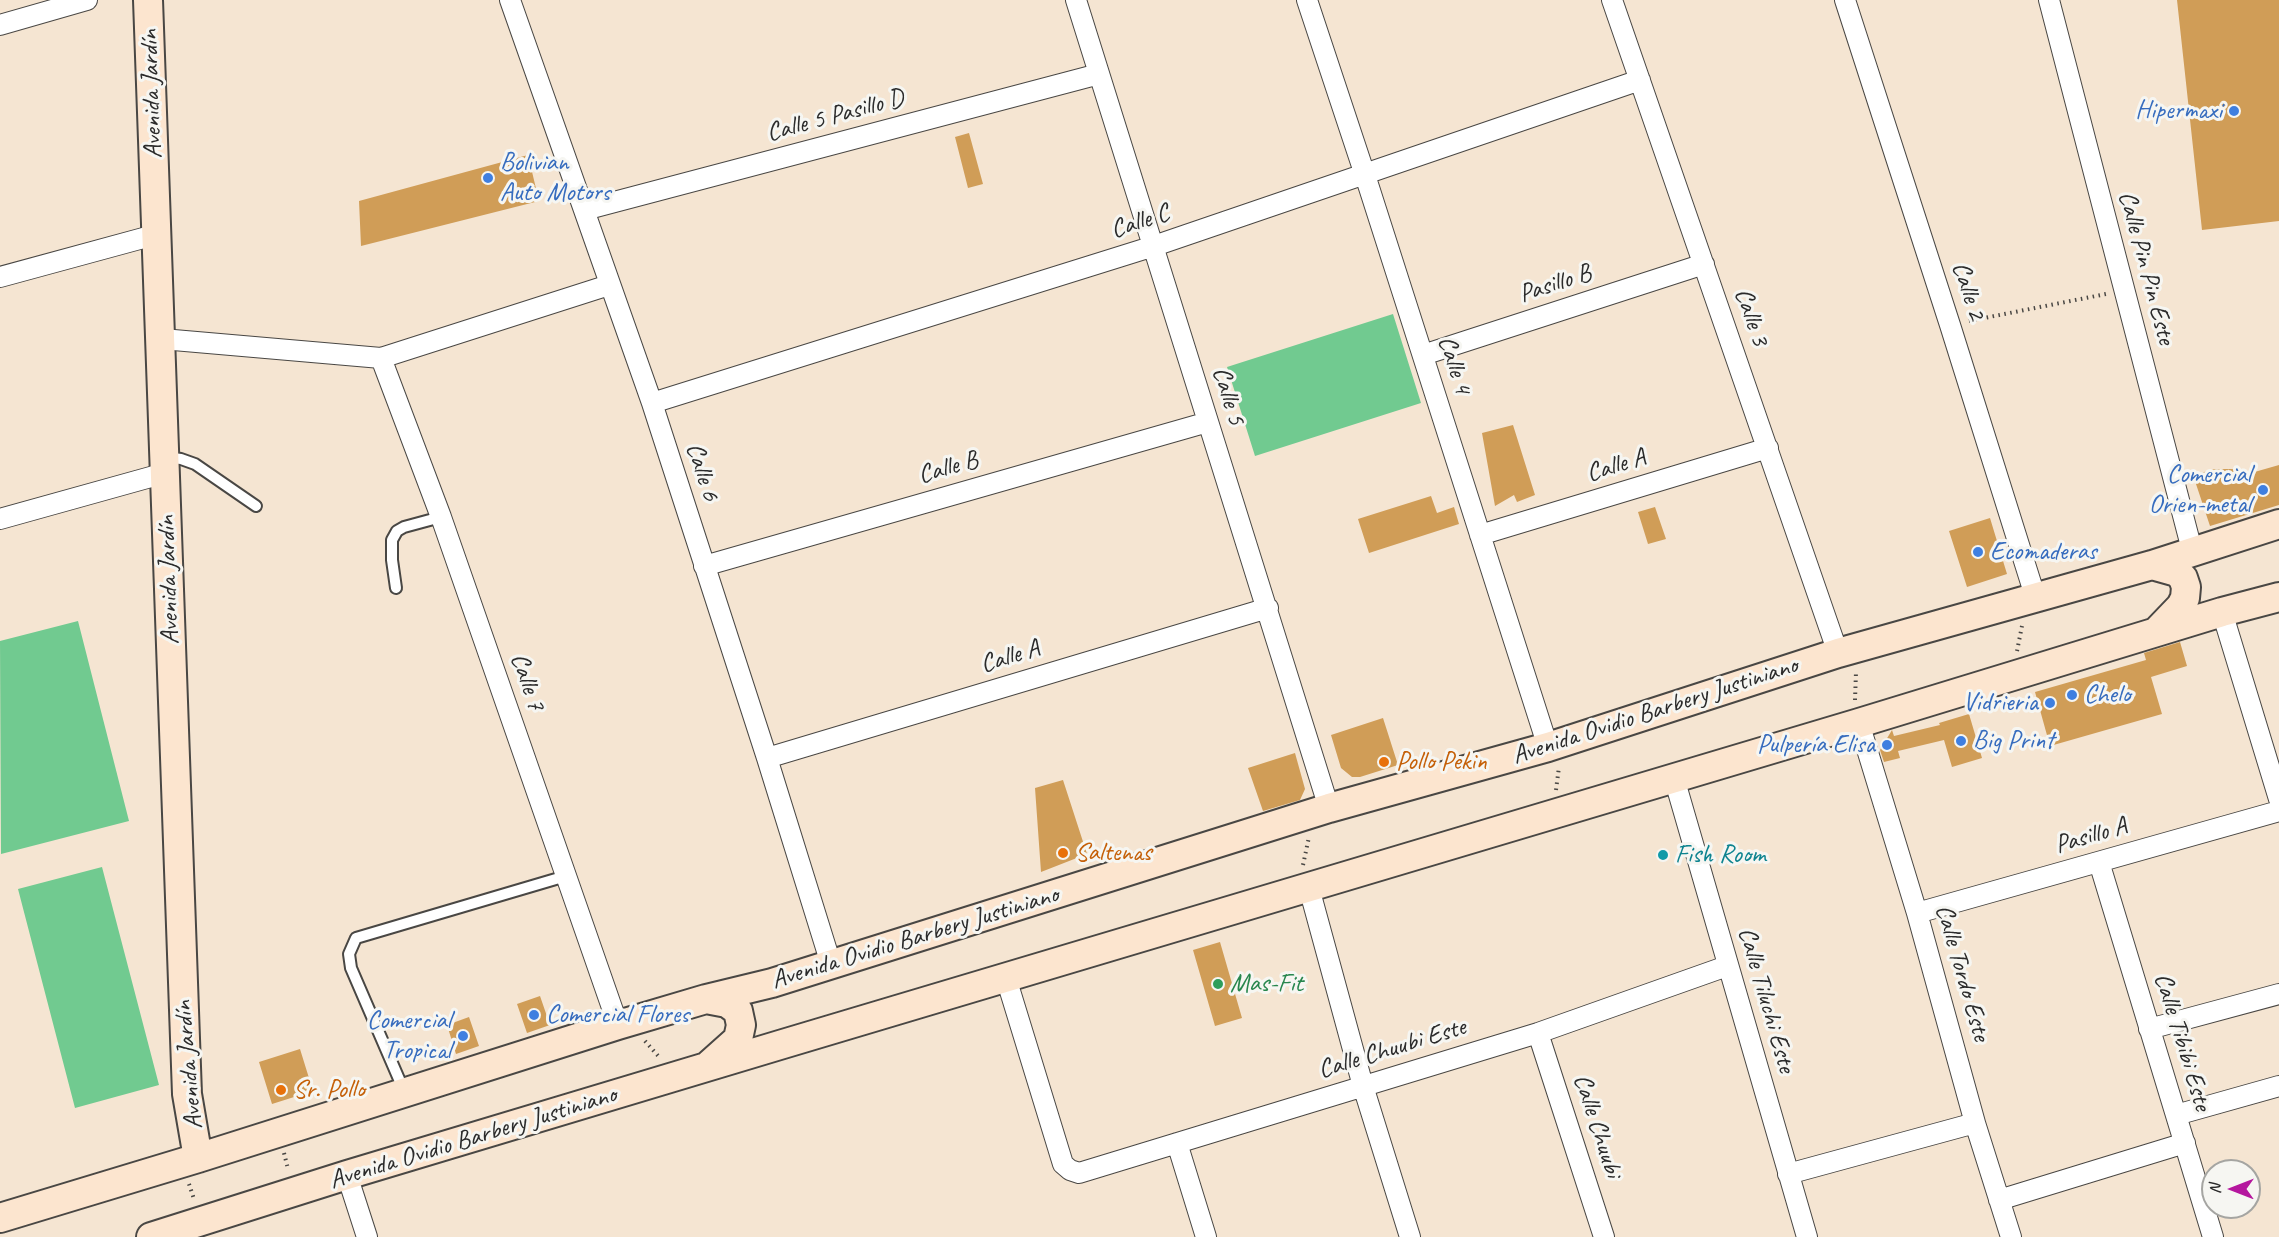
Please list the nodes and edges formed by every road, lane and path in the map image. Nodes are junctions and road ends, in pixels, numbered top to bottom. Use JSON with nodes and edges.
{"nodes":[{"id":1,"x":87,"y":0,"type":"edge"},
{"id":2,"x":148,"y":0,"type":"edge"},
{"id":3,"x":510,"y":0,"type":"edge"},
{"id":4,"x":1076,"y":0,"type":"edge"},
{"id":5,"x":1307,"y":0,"type":"edge"},
{"id":6,"x":1612,"y":0,"type":"edge"},
{"id":7,"x":1845,"y":0,"type":"edge"},
{"id":8,"x":2049,"y":0,"type":"edge"},
{"id":9,"x":0,"y":26,"type":"edge"},
{"id":10,"x":1099,"y":74,"type":"junction"},
{"id":11,"x":1640,"y":81,"type":"junction"},
{"id":12,"x":1365,"y":175,"type":"junction"},
{"id":13,"x":584,"y":210,"type":"junction"},
{"id":14,"x":158,"y":234,"type":"junction"},
{"id":15,"x":1154,"y":246,"type":"junction"},
{"id":16,"x":1704,"y":264,"type":"junction"},
{"id":17,"x":0,"y":277,"type":"edge"},
{"id":18,"x":609,"y":285,"type":"junction"},
{"id":19,"x":2124,"y":290,"type":"junction"},
{"id":20,"x":1950,"y":325,"type":"junction"},
{"id":21,"x":162,"y":339,"type":"junction"},
{"id":22,"x":1423,"y":355,"type":"junction"},
{"id":23,"x":381,"y":357,"type":"junction"},
{"id":24,"x":652,"y":403,"type":"junction"},
{"id":25,"x":1208,"y":422,"type":"junction"},
{"id":26,"x":1768,"y":448,"type":"junction"},
{"id":27,"x":165,"y":465,"type":"junction"},
{"id":28,"x":256,"y":506,"type":"dead end"},
{"id":29,"x":441,"y":517,"type":"junction"},
{"id":30,"x":0,"y":519,"type":"edge"},
{"id":31,"x":2279,"y":524,"type":"edge"},
{"id":32,"x":1480,"y":535,"type":"junction"},
{"id":33,"x":2192,"y":550,"type":"junction"},
{"id":34,"x":2152,"y":565,"type":"junction"},
{"id":35,"x":704,"y":567,"type":"junction"},
{"id":36,"x":396,"y":588,"type":"dead end"},
{"id":37,"x":2031,"y":600,"type":"junction"},
{"id":38,"x":2276,"y":602,"type":"edge"},
{"id":39,"x":1268,"y":608,"type":"junction"},
{"id":40,"x":2222,"y":612,"type":"junction"},
{"id":41,"x":2155,"y":633,"type":"junction"},
{"id":42,"x":1848,"y":650,"type":"junction"},
{"id":43,"x":2013,"y":676,"type":"junction"},
{"id":44,"x":1857,"y":724,"type":"junction"},
{"id":45,"x":1555,"y":745,"type":"junction"},
{"id":46,"x":767,"y":758,"type":"junction"},
{"id":47,"x":1674,"y":778,"type":"junction"},
{"id":48,"x":2279,"y":799,"type":"edge"},
{"id":49,"x":1321,"y":811,"type":"junction"},
{"id":50,"x":2279,"y":811,"type":"edge"},
{"id":51,"x":1554,"y":814,"type":"junction"},
{"id":52,"x":2099,"y":862,"type":"junction"},
{"id":53,"x":566,"y":876,"type":"junction"},
{"id":54,"x":1304,"y":890,"type":"junction"},
{"id":55,"x":1917,"y":913,"type":"junction"},
{"id":56,"x":831,"y":964,"type":"junction"},
{"id":57,"x":1727,"y":966,"type":"junction"},
{"id":58,"x":1006,"y":978,"type":"junction"},
{"id":59,"x":772,"y":983,"type":"junction"},
{"id":60,"x":2279,"y":994,"type":"edge"},
{"id":61,"x":706,"y":999,"type":"junction"},
{"id":62,"x":624,"y":1024,"type":"junction"},
{"id":63,"x":2150,"y":1029,"type":"junction"},
{"id":64,"x":1538,"y":1033,"type":"junction"},
{"id":65,"x":783,"y":1044,"type":"junction"},
{"id":66,"x":706,"y":1067,"type":"junction"},
{"id":67,"x":675,"y":1076,"type":"junction"},
{"id":68,"x":1363,"y":1086,"type":"junction"},
{"id":69,"x":2279,"y":1086,"type":"edge"},
{"id":70,"x":405,"y":1093,"type":"junction"},
{"id":71,"x":2176,"y":1114,"type":"junction"},
{"id":72,"x":1975,"y":1123,"type":"junction"},
{"id":73,"x":278,"y":1133,"type":"junction"},
{"id":74,"x":1177,"y":1143,"type":"junction"},
{"id":75,"x":2185,"y":1143,"type":"junction"},
{"id":76,"x":191,"y":1160,"type":"junction"},
{"id":77,"x":1788,"y":1174,"type":"junction"},
{"id":78,"x":347,"y":1175,"type":"junction"},
{"id":79,"x":296,"y":1192,"type":"junction"},
{"id":80,"x":1999,"y":1200,"type":"junction"},
{"id":81,"x":0,"y":1218,"type":"edge"},
{"id":82,"x":219,"y":1225,"type":"edge"},
{"id":83,"x":151,"y":1237,"type":"edge"},
{"id":84,"x":367,"y":1237,"type":"edge"},
{"id":85,"x":1206,"y":1237,"type":"edge"},
{"id":86,"x":1410,"y":1237,"type":"edge"},
{"id":87,"x":1604,"y":1237,"type":"edge"},
{"id":88,"x":1807,"y":1237,"type":"edge"},
{"id":89,"x":2011,"y":1237,"type":"edge"},
{"id":90,"x":2214,"y":1237,"type":"edge"}],
"edges":[{"from":1,"to":9,"type":"street"},
{"from":2,"to":14,"type":"main road","name":"Avenida Jardín"},
{"from":3,"to":13,"type":"street","name":"Calle 6"},
{"from":4,"to":10,"type":"street","name":"Calle 5"},
{"from":5,"to":12,"type":"street","name":"Calle 4"},
{"from":6,"to":11,"type":"street","name":"Calle 3"},
{"from":7,"to":20,"type":"street","name":"Calle 2"},
{"from":8,"to":19,"type":"street","name":"Calle Pin Pin Este"},
{"from":10,"to":13,"type":"street","name":"Calle 5 Pasillo D"},
{"from":10,"to":15,"type":"street","name":"Calle 5"},
{"from":11,"to":12,"type":"street","name":"Calle C"},
{"from":11,"to":16,"type":"street","name":"Calle 3"},
{"from":12,"to":15,"type":"street","name":"Calle C"},
{"from":12,"to":22,"type":"street","name":"Calle 4"},
{"from":13,"to":18,"type":"street","name":"Calle 6"},
{"from":14,"to":17,"type":"street"},
{"from":14,"to":21,"type":"main road","name":"Avenida Jardín"},
{"from":15,"to":24,"type":"street","name":"Calle C"},
{"from":15,"to":25,"type":"street","name":"Calle 5"},
{"from":16,"to":22,"type":"street","name":"Pasillo B"},
{"from":16,"to":26,"type":"street","name":"Calle 3"},
{"from":18,"to":23,"type":"street"},
{"from":18,"to":24,"type":"street","name":"Calle 6"},
{"from":19,"to":20,"type":"path"},
{"from":19,"to":33,"type":"street","name":"Calle Pin Pin Este"},
{"from":20,"to":37,"type":"street","name":"Calle 2"},
{"from":21,"to":23,"type":"street"},
{"from":21,"to":27,"type":"main road","name":"Avenida Jardín"},
{"from":22,"to":32,"type":"street","name":"Calle 4"},
{"from":23,"to":29,"type":"street","name":"Calle 7"},
{"from":24,"to":35,"type":"street","name":"Calle 6"},
{"from":25,"to":35,"type":"street","name":"Calle B"},
{"from":25,"to":39,"type":"street","name":"Calle 5"},
{"from":26,"to":32,"type":"street","name":"Calle A"},
{"from":26,"to":42,"type":"street","name":"Calle 3"},
{"from":27,"to":28,"type":"lane"},
{"from":27,"to":30,"type":"street"},
{"from":27,"to":76,"type":"main road","name":"Avenida Jardín"},
{"from":29,"to":36,"type":"lane"},
{"from":29,"to":53,"type":"street","name":"Calle 7"},
{"from":31,"to":33,"type":"main road","name":"Avenida Ovidio Barbery Justiniano"},
{"from":32,"to":45,"type":"street","name":"Calle 4"},
{"from":33,"to":34,"type":"main road","name":"Avenida Ovidio Barbery Justiniano"},
{"from":34,"to":37,"type":"main road","name":"Avenida Ovidio Barbery Justiniano"},
{"from":34,"to":41,"type":"main road"},
{"from":35,"to":46,"type":"street","name":"Calle 6"},
{"from":37,"to":42,"type":"main road","name":"Avenida Ovidio Barbery Justiniano"},
{"from":37,"to":43,"type":"path"},
{"from":38,"to":40,"type":"main road","name":"Avenida Ovidio Barbery Justiniano"},
{"from":39,"to":46,"type":"street","name":"Calle A"},
{"from":39,"to":49,"type":"street","name":"Calle 5"},
{"from":40,"to":41,"type":"main road","name":"Avenida Ovidio Barbery Justiniano"},
{"from":40,"to":48,"type":"street"},
{"from":41,"to":43,"type":"main road","name":"Avenida Ovidio Barbery Justiniano"},
{"from":42,"to":44,"type":"path"},
{"from":42,"to":45,"type":"main road","name":"Avenida Ovidio Barbery Justiniano"},
{"from":43,"to":44,"type":"main road","name":"Avenida Ovidio Barbery Justiniano"},
{"from":44,"to":47,"type":"main road","name":"Avenida Ovidio Barbery Justiniano"},
{"from":44,"to":55,"type":"street","name":"Calle Tordo Este"},
{"from":45,"to":49,"type":"main road","name":"Avenida Ovidio Barbery Justiniano"},
{"from":45,"to":51,"type":"path"},
{"from":46,"to":56,"type":"street","name":"Calle 6"},
{"from":47,"to":51,"type":"main road","name":"Avenida Ovidio Barbery Justiniano"},
{"from":47,"to":57,"type":"street","name":"Calle Tiluchi Este"},
{"from":49,"to":54,"type":"path"},
{"from":49,"to":56,"type":"main road","name":"Avenida Ovidio Barbery Justiniano"},
{"from":50,"to":52,"type":"street","name":"Pasillo A"},
{"from":51,"to":54,"type":"main road","name":"Avenida Ovidio Barbery Justiniano"},
{"from":52,"to":55,"type":"street","name":"Pasillo A"},
{"from":52,"to":63,"type":"street","name":"Calle Tibibi Este"},
{"from":53,"to":62,"type":"street","name":"Calle 7"},
{"from":53,"to":70,"type":"lane"},
{"from":54,"to":58,"type":"main road","name":"Avenida Ovidio Barbery Justiniano"},
{"from":54,"to":68,"type":"street"},
{"from":55,"to":72,"type":"street","name":"Calle Tordo Este"},
{"from":56,"to":59,"type":"main road","name":"Avenida Ovidio Barbery Justiniano"},
{"from":57,"to":64,"type":"street","name":"Calle Chuubi Este"},
{"from":57,"to":77,"type":"street","name":"Calle Tiluchi Este"},
{"from":58,"to":65,"type":"main road","name":"Avenida Ovidio Barbery Justiniano"},
{"from":58,"to":74,"type":"street","name":"Calle Chuubi Este"},
{"from":59,"to":61,"type":"main road","name":"Avenida Ovidio Barbery Justiniano"},
{"from":59,"to":65,"type":"main road"},
{"from":60,"to":63,"type":"street"},
{"from":61,"to":62,"type":"main road","name":"Avenida Ovidio Barbery Justiniano"},
{"from":61,"to":66,"type":"main road"},
{"from":62,"to":67,"type":"path"},
{"from":62,"to":70,"type":"main road","name":"Avenida Ovidio Barbery Justiniano"},
{"from":63,"to":71,"type":"street","name":"Calle Tibibi Este"},
{"from":64,"to":68,"type":"street","name":"Calle Chuubi Este"},
{"from":64,"to":87,"type":"street","name":"Calle Chuubi"},
{"from":65,"to":66,"type":"main road","name":"Avenida Ovidio Barbery Justiniano"},
{"from":66,"to":67,"type":"main road","name":"Avenida Ovidio Barbery Justiniano"},
{"from":67,"to":78,"type":"main road","name":"Avenida Ovidio Barbery Justiniano"},
{"from":68,"to":74,"type":"street","name":"Calle Chuubi Este"},
{"from":68,"to":86,"type":"street"},
{"from":69,"to":71,"type":"street"},
{"from":70,"to":73,"type":"main road","name":"Avenida Ovidio Barbery Justiniano"},
{"from":71,"to":75,"type":"street","name":"Calle Tibibi Este"},
{"from":72,"to":77,"type":"street"},
{"from":72,"to":80,"type":"street","name":"Calle Tordo Este"},
{"from":73,"to":76,"type":"main road","name":"Avenida Ovidio Barbery Justiniano"},
{"from":73,"to":79,"type":"path"},
{"from":74,"to":85,"type":"street"},
{"from":75,"to":80,"type":"street"},
{"from":75,"to":90,"type":"street","name":"Calle Tibibi Este"},
{"from":76,"to":81,"type":"main road","name":"Avenida Ovidio Barbery Justiniano"},
{"from":76,"to":82,"type":"path"},
{"from":77,"to":88,"type":"street","name":"Calle Tiluchi Este"},
{"from":78,"to":79,"type":"main road","name":"Avenida Ovidio Barbery Justiniano"},
{"from":78,"to":84,"type":"street"},
{"from":79,"to":82,"type":"main road","name":"Avenida Ovidio Barbery Justiniano"},
{"from":80,"to":89,"type":"street","name":"Calle Tordo Este"},
{"from":82,"to":83,"type":"main road","name":"Avenida Ovidio Barbery Justiniano"}]}
